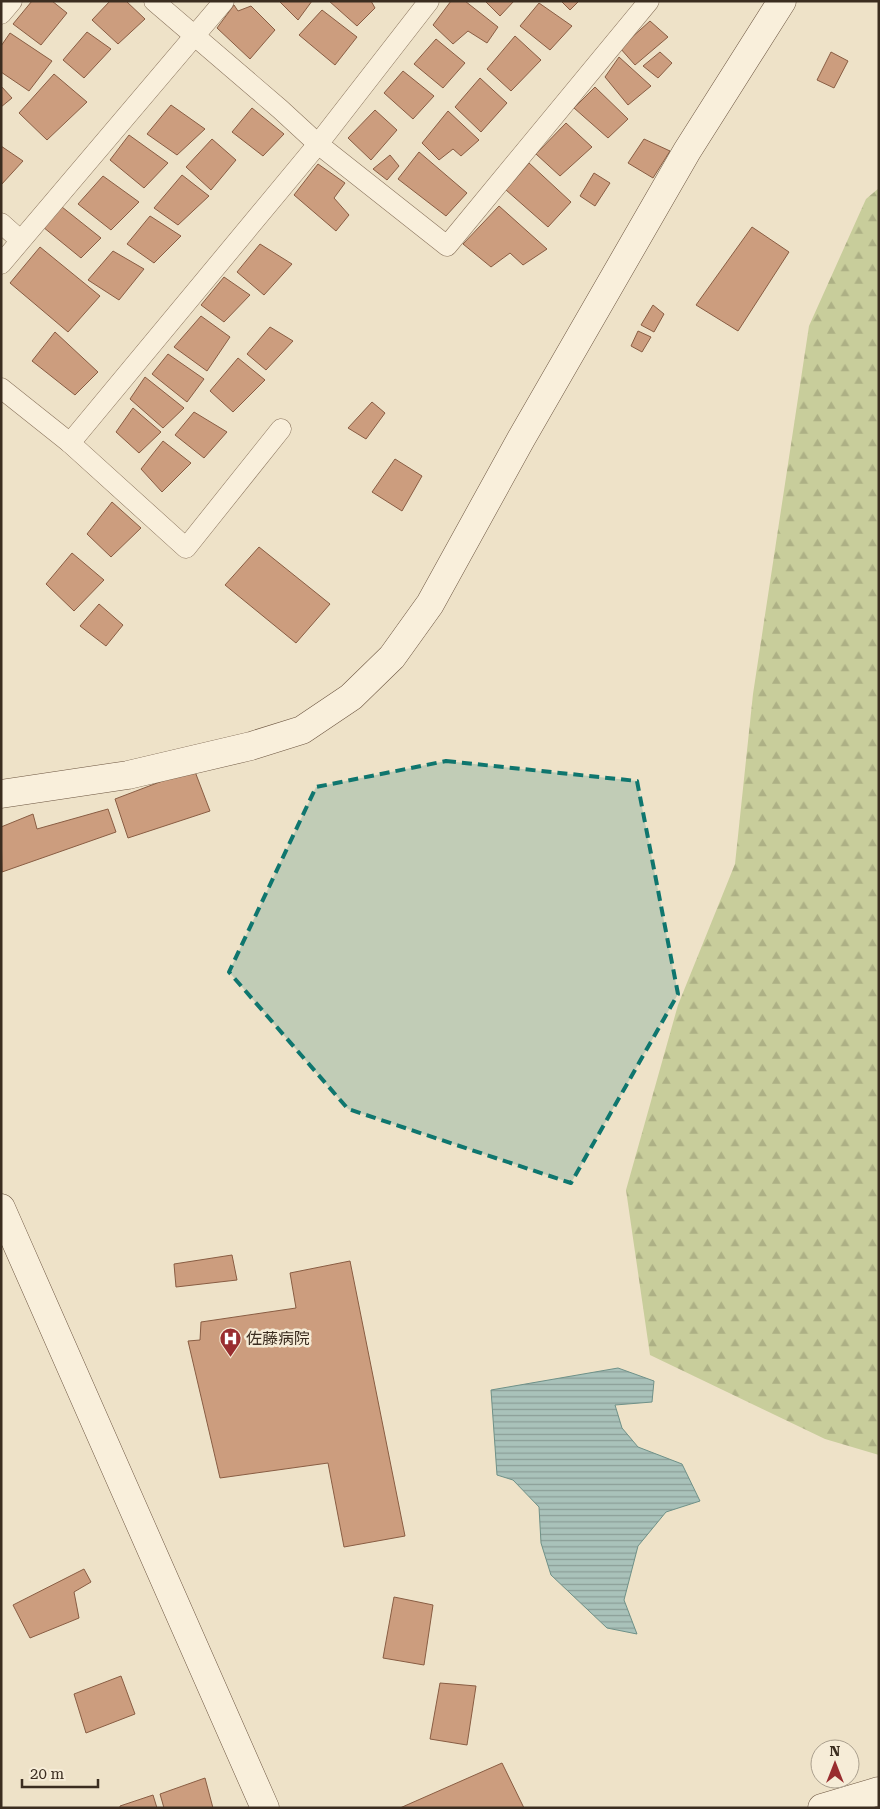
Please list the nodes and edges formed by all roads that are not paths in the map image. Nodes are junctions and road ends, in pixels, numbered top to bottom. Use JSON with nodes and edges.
{"nodes":[{"id":1,"x":12,"y":1,"type":"edge"},
{"id":2,"x":154,"y":1,"type":"edge"},
{"id":3,"x":224,"y":1,"type":"edge"},
{"id":4,"x":429,"y":1,"type":"edge"},
{"id":5,"x":649,"y":1,"type":"edge"},
{"id":6,"x":782,"y":1,"type":"edge"},
{"id":7,"x":1,"y":14,"type":"edge"},
{"id":8,"x":195,"y":36,"type":"junction"},
{"id":9,"x":318,"y":144,"type":"junction"},
{"id":10,"x":1,"y":223,"type":"edge"},
{"id":11,"x":20,"y":240,"type":"junction"},
{"id":12,"x":1,"y":264,"type":"edge"},
{"id":13,"x":1,"y":388,"type":"edge"},
{"id":14,"x":282,"y":429,"type":"dead end"},
{"id":15,"x":70,"y":443,"type":"junction"},
{"id":16,"x":1,"y":794,"type":"edge"},
{"id":17,"x":1,"y":1208,"type":"edge"},
{"id":18,"x":879,"y":1791,"type":"edge"},
{"id":19,"x":265,"y":1808,"type":"edge"},
{"id":20,"x":822,"y":1808,"type":"edge"}],
"edges":[{"from":1,"to":7,"type":"street"},
{"from":2,"to":8,"type":"street"},
{"from":3,"to":8,"type":"street"},
{"from":4,"to":9,"type":"street"},
{"from":5,"to":9,"type":"street"},
{"from":6,"to":16,"type":"street"},
{"from":8,"to":9,"type":"street"},
{"from":8,"to":11,"type":"street"},
{"from":9,"to":15,"type":"street"},
{"from":10,"to":11,"type":"street"},
{"from":11,"to":12,"type":"street"},
{"from":13,"to":15,"type":"street"},
{"from":14,"to":15,"type":"street"},
{"from":17,"to":19,"type":"street"},
{"from":18,"to":20,"type":"street"}]}
